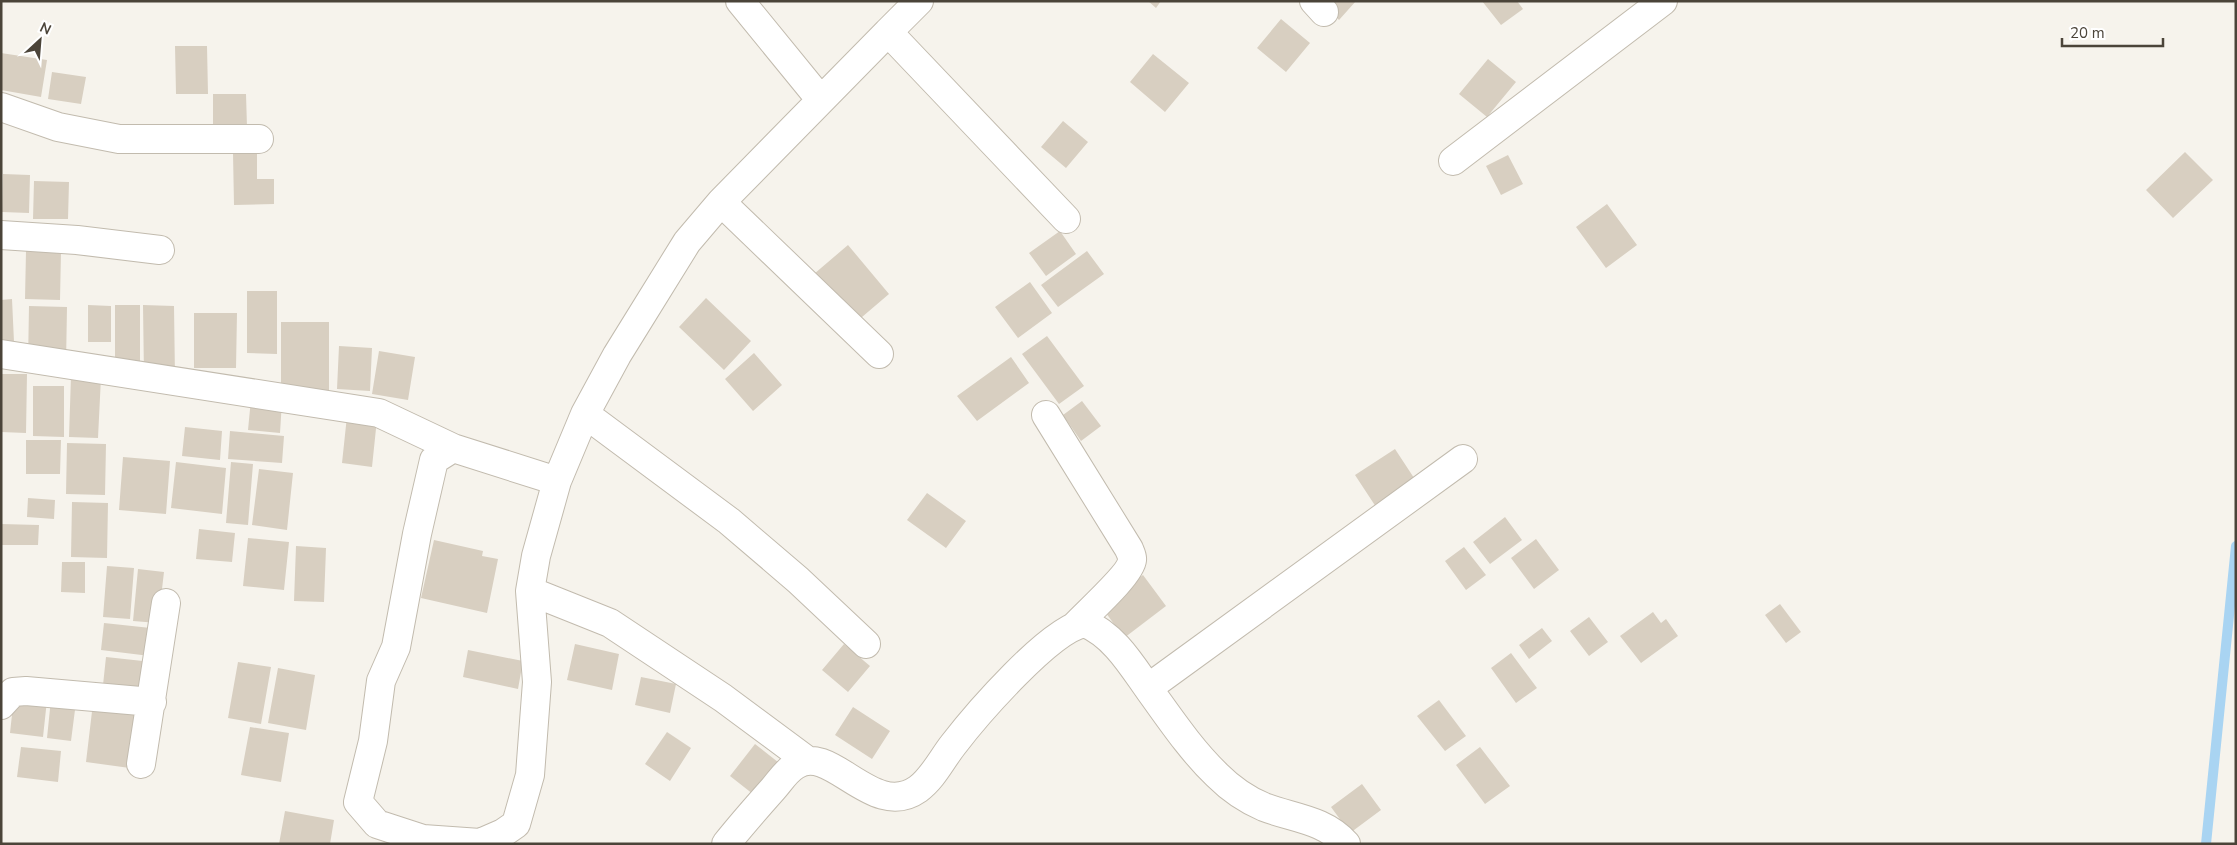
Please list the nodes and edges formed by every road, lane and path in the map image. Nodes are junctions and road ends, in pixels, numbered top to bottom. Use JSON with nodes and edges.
{"nodes":[{"id":1,"x":740,"y":1,"type":"edge"},
{"id":2,"x":919,"y":1,"type":"edge"},
{"id":3,"x":1663,"y":1,"type":"edge"},
{"id":4,"x":888,"y":32,"type":"junction"},
{"id":5,"x":820,"y":99,"type":"junction"},
{"id":6,"x":1,"y":107,"type":"edge"},
{"id":7,"x":259,"y":140,"type":"dead end"},
{"id":8,"x":1453,"y":161,"type":"dead end"},
{"id":9,"x":721,"y":202,"type":"junction"},
{"id":10,"x":1066,"y":219,"type":"dead end"},
{"id":11,"x":1,"y":235,"type":"edge"},
{"id":12,"x":160,"y":250,"type":"dead end"},
{"id":13,"x":1,"y":354,"type":"edge"},
{"id":14,"x":879,"y":354,"type":"dead end"},
{"id":15,"x":585,"y":414,"type":"junction"},
{"id":16,"x":1046,"y":415,"type":"dead end"},
{"id":17,"x":453,"y":448,"type":"junction"},
{"id":18,"x":1463,"y":459,"type":"dead end"},
{"id":19,"x":557,"y":481,"type":"junction"},
{"id":20,"x":530,"y":591,"type":"junction"},
{"id":21,"x":166,"y":603,"type":"dead end"},
{"id":22,"x":1076,"y":625,"type":"junction"},
{"id":23,"x":866,"y":644,"type":"dead end"},
{"id":24,"x":1148,"y":688,"type":"junction"},
{"id":25,"x":152,"y":702,"type":"junction"},
{"id":26,"x":1,"y":705,"type":"edge"},
{"id":27,"x":808,"y":761,"type":"junction"},
{"id":28,"x":142,"y":764,"type":"dead end"},
{"id":29,"x":423,"y":841,"type":"edge"},
{"id":30,"x":726,"y":844,"type":"edge"},
{"id":31,"x":1346,"y":844,"type":"edge"}],
"edges":[{"from":1,"to":5,"type":"street"},
{"from":2,"to":4,"type":"street"},
{"from":3,"to":8,"type":"street"},
{"from":4,"to":5,"type":"street"},
{"from":4,"to":10,"type":"street"},
{"from":5,"to":9,"type":"street"},
{"from":6,"to":7,"type":"street"},
{"from":9,"to":14,"type":"street"},
{"from":9,"to":15,"type":"street"},
{"from":11,"to":12,"type":"street"},
{"from":13,"to":17,"type":"street"},
{"from":15,"to":19,"type":"street"},
{"from":15,"to":23,"type":"street"},
{"from":16,"to":22,"type":"street"},
{"from":17,"to":19,"type":"street"},
{"from":17,"to":29,"type":"street"},
{"from":18,"to":24,"type":"street"},
{"from":19,"to":20,"type":"street"},
{"from":20,"to":27,"type":"street"},
{"from":20,"to":29,"type":"street"},
{"from":21,"to":25,"type":"street"},
{"from":22,"to":24,"type":"street"},
{"from":22,"to":27,"type":"street"},
{"from":24,"to":31,"type":"street"},
{"from":25,"to":26,"type":"street"},
{"from":25,"to":28,"type":"street"},
{"from":27,"to":30,"type":"street"}]}
